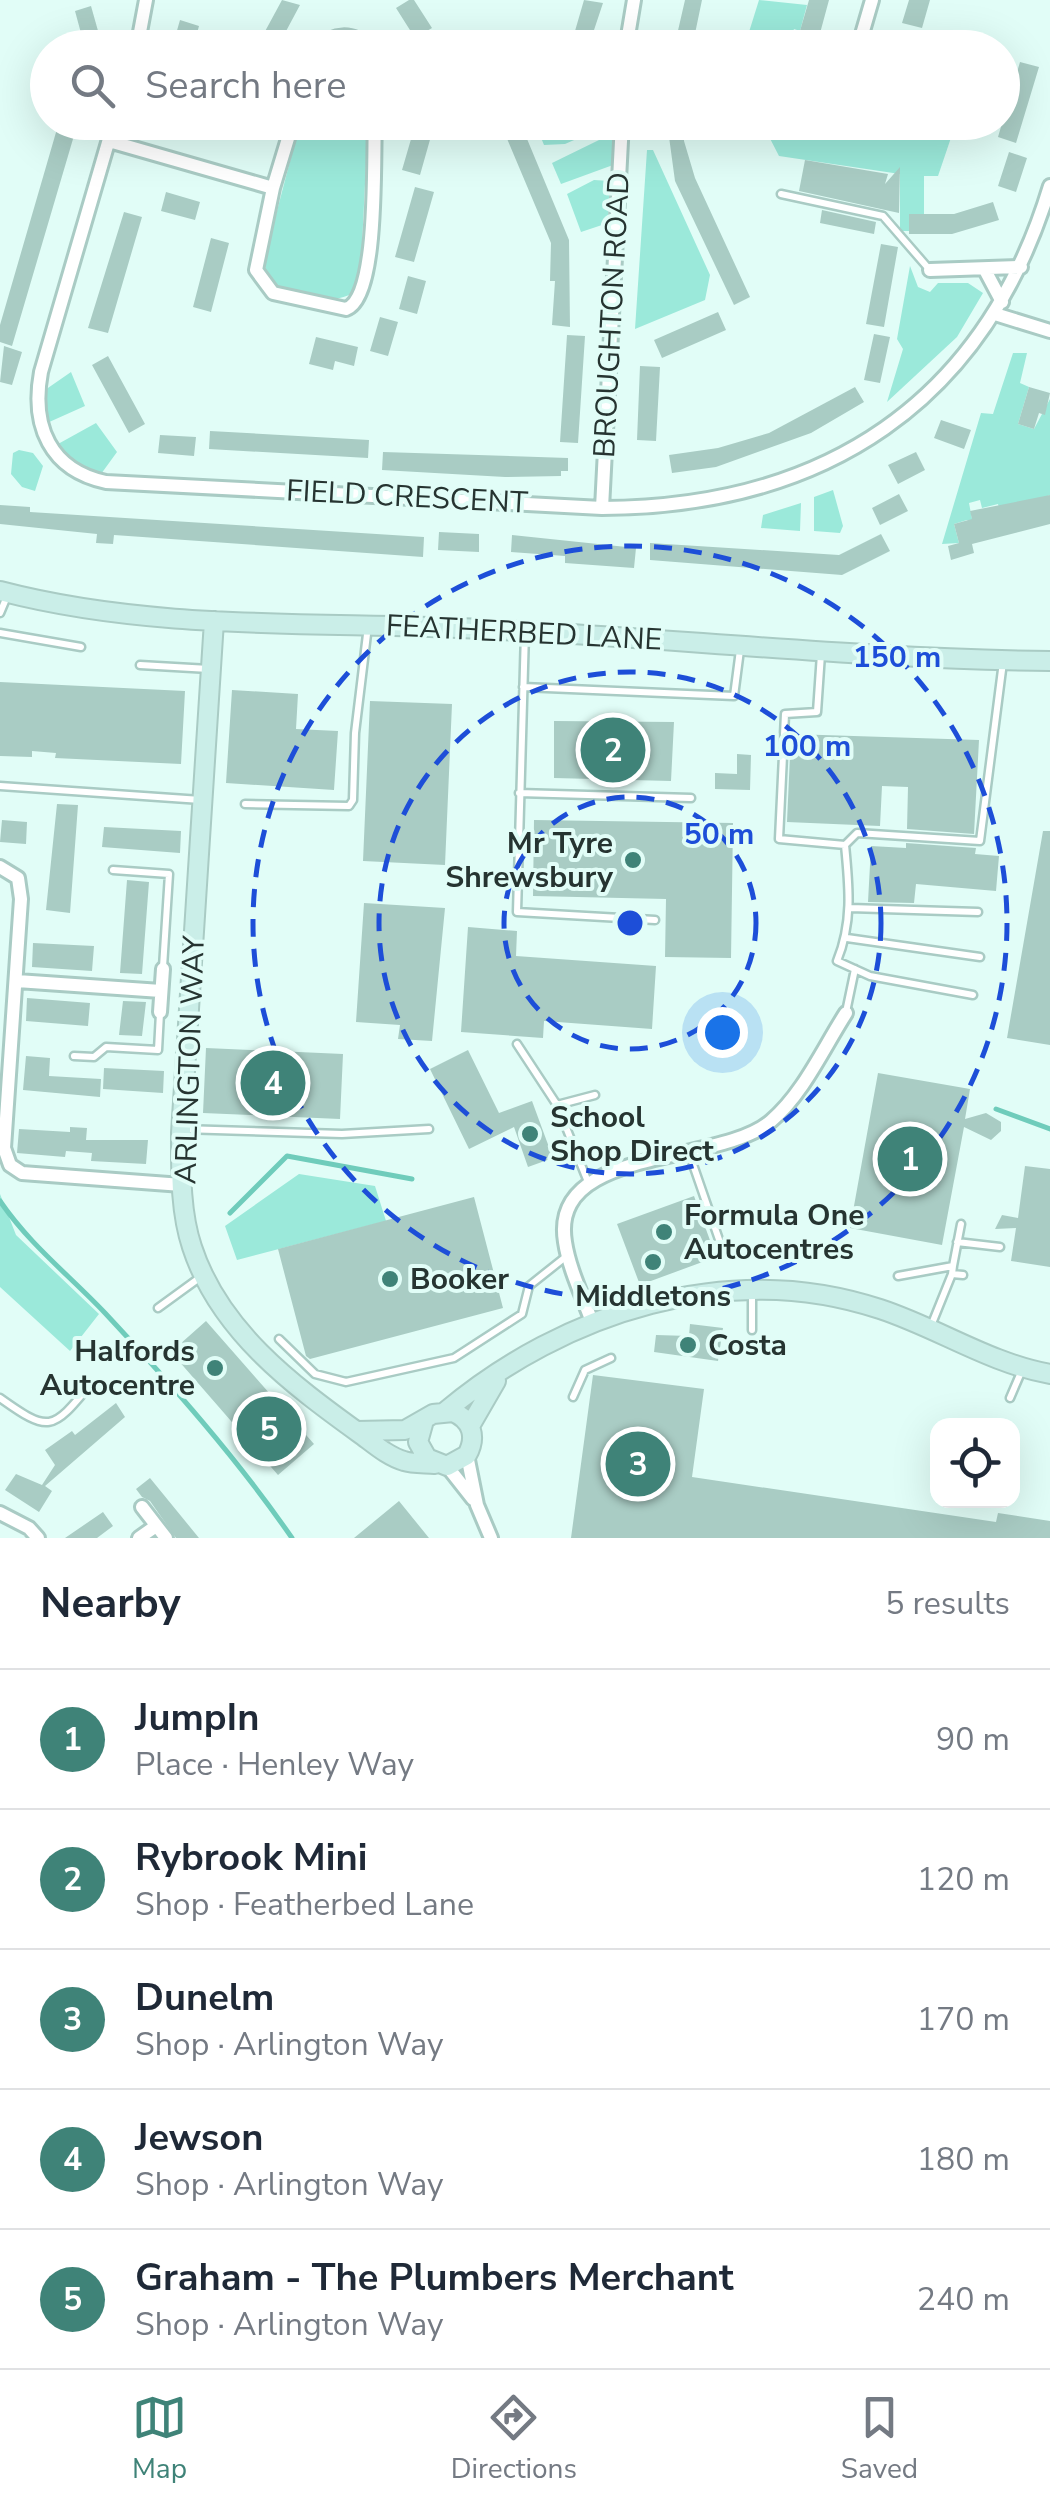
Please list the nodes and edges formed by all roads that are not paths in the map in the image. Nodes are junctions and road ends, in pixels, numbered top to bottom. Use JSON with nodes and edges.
{"nodes":[{"id":1,"x":146,"y":0,"type":"edge"},
{"id":2,"x":634,"y":0,"type":"edge"},
{"id":3,"x":872,"y":0,"type":"edge"},
{"id":4,"x":140,"y":30,"type":"edge"},
{"id":5,"x":629,"y":30,"type":"edge"},
{"id":6,"x":863,"y":30,"type":"edge"},
{"id":7,"x":287,"y":140,"type":"edge"},
{"id":8,"x":373,"y":140,"type":"edge"},
{"id":9,"x":621,"y":140,"type":"edge"},
{"id":10,"x":109,"y":141,"type":"joint"},
{"id":11,"x":1050,"y":186,"type":"edge"},
{"id":12,"x":272,"y":188,"type":"junction"},
{"id":13,"x":781,"y":194,"type":"dead end"},
{"id":14,"x":1020,"y":267,"type":"junction"},
{"id":15,"x":930,"y":270,"type":"joint"},
{"id":16,"x":984,"y":270,"type":"junction"},
{"id":17,"x":998,"y":308,"type":"junction"},
{"id":18,"x":1050,"y":331,"type":"edge"},
{"id":19,"x":602,"y":508,"type":"junction"},
{"id":20,"x":4,"y":592,"type":"edge"},
{"id":21,"x":0,"y":613,"type":"edge"},
{"id":22,"x":214,"y":621,"type":"junction"},
{"id":23,"x":368,"y":625,"type":"junction"},
{"id":24,"x":525,"y":631,"type":"junction"},
{"id":25,"x":0,"y":634,"type":"edge"},
{"id":26,"x":740,"y":645,"type":"junction"},
{"id":27,"x":81,"y":647,"type":"dead end"},
{"id":28,"x":821,"y":651,"type":"junction"},
{"id":29,"x":1003,"y":661,"type":"junction"},
{"id":30,"x":1050,"y":662,"type":"edge"},
{"id":31,"x":140,"y":664,"type":"dead end"},
{"id":32,"x":210,"y":670,"type":"junction"},
{"id":33,"x":523,"y":687,"type":"junction"},
{"id":34,"x":0,"y":786,"type":"edge"},
{"id":35,"x":519,"y":793,"type":"junction"},
{"id":36,"x":691,"y":798,"type":"dead end"},
{"id":37,"x":202,"y":800,"type":"junction"},
{"id":38,"x":246,"y":804,"type":"dead end"},
{"id":39,"x":845,"y":845,"type":"junction"},
{"id":40,"x":0,"y":867,"type":"edge"},
{"id":41,"x":113,"y":870,"type":"dead end"},
{"id":42,"x":850,"y":908,"type":"junction"},
{"id":43,"x":978,"y":912,"type":"dead end"},
{"id":44,"x":655,"y":920,"type":"dead end"},
{"id":45,"x":846,"y":938,"type":"junction"},
{"id":46,"x":980,"y":956,"type":"dead end"},
{"id":47,"x":163,"y":969,"type":"joint"},
{"id":48,"x":855,"y":969,"type":"junction"},
{"id":49,"x":17,"y":981,"type":"junction"},
{"id":50,"x":161,"y":991,"type":"junction"},
{"id":51,"x":973,"y":994,"type":"dead end"},
{"id":52,"x":160,"y":1012,"type":"joint"},
{"id":53,"x":846,"y":1013,"type":"joint"},
{"id":54,"x":518,"y":1044,"type":"dead end"},
{"id":55,"x":74,"y":1056,"type":"dead end"},
{"id":56,"x":595,"y":1094,"type":"dead end"},
{"id":57,"x":557,"y":1105,"type":"junction"},
{"id":58,"x":181,"y":1129,"type":"junction"},
{"id":59,"x":429,"y":1129,"type":"dead end"},
{"id":60,"x":3,"y":1137,"type":"edge"},
{"id":61,"x":688,"y":1153,"type":"junction"},
{"id":62,"x":588,"y":1182,"type":"junction"},
{"id":63,"x":182,"y":1185,"type":"junction"},
{"id":64,"x":960,"y":1224,"type":"dead end"},
{"id":65,"x":957,"y":1242,"type":"junction"},
{"id":66,"x":1000,"y":1246,"type":"dead end"},
{"id":67,"x":568,"y":1254,"type":"junction"},
{"id":68,"x":724,"y":1254,"type":"dead end"},
{"id":69,"x":953,"y":1270,"type":"junction"},
{"id":70,"x":203,"y":1275,"type":"junction"},
{"id":71,"x":963,"y":1275,"type":"dead end"},
{"id":72,"x":898,"y":1276,"type":"dead end"},
{"id":73,"x":752,"y":1290,"type":"junction"},
{"id":74,"x":158,"y":1308,"type":"dead end"},
{"id":75,"x":592,"y":1322,"type":"junction"},
{"id":76,"x":931,"y":1328,"type":"junction"},
{"id":77,"x":752,"y":1330,"type":"dead end"},
{"id":78,"x":278,"y":1339,"type":"dead end"},
{"id":79,"x":611,"y":1358,"type":"dead end"},
{"id":80,"x":1022,"y":1369,"type":"junction"},
{"id":81,"x":503,"y":1372,"type":"junction"},
{"id":82,"x":1050,"y":1374,"type":"edge"},
{"id":83,"x":90,"y":1385,"type":"dead end"},
{"id":84,"x":0,"y":1398,"type":"edge"},
{"id":85,"x":574,"y":1398,"type":"dead end"},
{"id":86,"x":1010,"y":1398,"type":"dead end"},
{"id":87,"x":446,"y":1411,"type":"junction"},
{"id":88,"x":422,"y":1424,"type":"junction"},
{"id":89,"x":470,"y":1426,"type":"junction"},
{"id":90,"x":357,"y":1431,"type":"junction"},
{"id":91,"x":468,"y":1454,"type":"junction"},
{"id":92,"x":441,"y":1465,"type":"junction"},
{"id":93,"x":477,"y":1505,"type":"junction"},
{"id":94,"x":142,"y":1507,"type":"dead end"},
{"id":95,"x":0,"y":1513,"type":"edge"},
{"id":96,"x":156,"y":1526,"type":"junction"},
{"id":97,"x":38,"y":1538,"type":"edge"},
{"id":98,"x":139,"y":1538,"type":"edge"},
{"id":99,"x":166,"y":1538,"type":"edge"},
{"id":100,"x":491,"y":1538,"type":"edge"}],
"edges":[{"from":1,"to":4,"type":"street"},
{"from":2,"to":5,"type":"street"},
{"from":3,"to":6,"type":"street"},
{"from":7,"to":12,"type":"street"},
{"from":8,"to":12,"type":"street"},
{"from":9,"to":19,"type":"street","name":"BROUGHTON ROAD"},
{"from":10,"to":12,"type":"street"},
{"from":10,"to":19,"type":"street","name":"FIELD CRESCENT"},
{"from":11,"to":14,"type":"street","name":"FIELD CRESCENT"},
{"from":13,"to":15,"type":"lane"},
{"from":14,"to":16,"type":"street"},
{"from":14,"to":17,"type":"street","name":"FIELD CRESCENT"},
{"from":15,"to":16,"type":"street"},
{"from":16,"to":17,"type":"street"},
{"from":17,"to":18,"type":"street"},
{"from":17,"to":19,"type":"street","name":"FIELD CRESCENT"},
{"from":20,"to":21,"type":"lane"},
{"from":20,"to":22,"type":"street","name":"FEATHERBED LANE"},
{"from":22,"to":23,"type":"street","name":"FEATHERBED LANE"},
{"from":22,"to":32,"type":"street","name":"ARLINGTON WAY"},
{"from":23,"to":24,"type":"street","name":"FEATHERBED LANE"},
{"from":23,"to":38,"type":"lane"},
{"from":24,"to":26,"type":"street","name":"FEATHERBED LANE"},
{"from":24,"to":33,"type":"lane"},
{"from":25,"to":27,"type":"lane"},
{"from":26,"to":28,"type":"street","name":"FEATHERBED LANE"},
{"from":26,"to":33,"type":"lane"},
{"from":28,"to":29,"type":"street","name":"FEATHERBED LANE"},
{"from":28,"to":39,"type":"lane"},
{"from":29,"to":30,"type":"street","name":"FEATHERBED LANE"},
{"from":29,"to":39,"type":"lane"},
{"from":31,"to":32,"type":"lane"},
{"from":32,"to":37,"type":"street","name":"ARLINGTON WAY"},
{"from":33,"to":35,"type":"lane"},
{"from":34,"to":37,"type":"lane"},
{"from":35,"to":36,"type":"lane"},
{"from":35,"to":44,"type":"lane"},
{"from":37,"to":58,"type":"street","name":"ARLINGTON WAY"},
{"from":39,"to":42,"type":"lane"},
{"from":40,"to":49,"type":"street"},
{"from":41,"to":47,"type":"lane"},
{"from":42,"to":43,"type":"lane"},
{"from":42,"to":45,"type":"lane"},
{"from":45,"to":46,"type":"lane"},
{"from":45,"to":48,"type":"lane"},
{"from":47,"to":50,"type":"street"},
{"from":48,"to":51,"type":"lane"},
{"from":48,"to":53,"type":"lane"},
{"from":49,"to":50,"type":"street"},
{"from":49,"to":60,"type":"street"},
{"from":50,"to":52,"type":"street"},
{"from":52,"to":55,"type":"lane"},
{"from":53,"to":61,"type":"street"},
{"from":54,"to":57,"type":"lane"},
{"from":56,"to":57,"type":"lane"},
{"from":57,"to":62,"type":"lane"},
{"from":58,"to":59,"type":"lane"},
{"from":58,"to":63,"type":"street","name":"ARLINGTON WAY"},
{"from":60,"to":63,"type":"street"},
{"from":61,"to":62,"type":"street"},
{"from":61,"to":68,"type":"lane"},
{"from":62,"to":67,"type":"street"},
{"from":63,"to":70,"type":"street","name":"ARLINGTON WAY"},
{"from":64,"to":65,"type":"lane"},
{"from":65,"to":66,"type":"lane"},
{"from":65,"to":69,"type":"lane"},
{"from":67,"to":75,"type":"street"},
{"from":67,"to":78,"type":"lane"},
{"from":69,"to":71,"type":"lane"},
{"from":69,"to":72,"type":"lane"},
{"from":69,"to":76,"type":"lane"},
{"from":70,"to":74,"type":"lane"},
{"from":70,"to":90,"type":"street","name":"ARLINGTON WAY"},
{"from":73,"to":75,"type":"street"},
{"from":73,"to":76,"type":"street"},
{"from":73,"to":77,"type":"lane"},
{"from":75,"to":81,"type":"street"},
{"from":76,"to":80,"type":"street"},
{"from":79,"to":85,"type":"lane"},
{"from":80,"to":82,"type":"street"},
{"from":80,"to":86,"type":"lane"},
{"from":81,"to":87,"type":"street"},
{"from":81,"to":89,"type":"street"},
{"from":83,"to":84,"type":"lane"},
{"from":87,"to":88,"type":"street"},
{"from":87,"to":89,"type":"street"},
{"from":88,"to":90,"type":"street"},
{"from":88,"to":92,"type":"street"},
{"from":89,"to":91,"type":"street"},
{"from":90,"to":92,"type":"street","name":"ARLINGTON WAY"},
{"from":91,"to":92,"type":"street"},
{"from":91,"to":93,"type":"street"},
{"from":92,"to":93,"type":"street"},
{"from":93,"to":100,"type":"street"},
{"from":94,"to":96,"type":"street"},
{"from":95,"to":97,"type":"street"},
{"from":96,"to":98,"type":"street"},
{"from":96,"to":99,"type":"street"}]}
